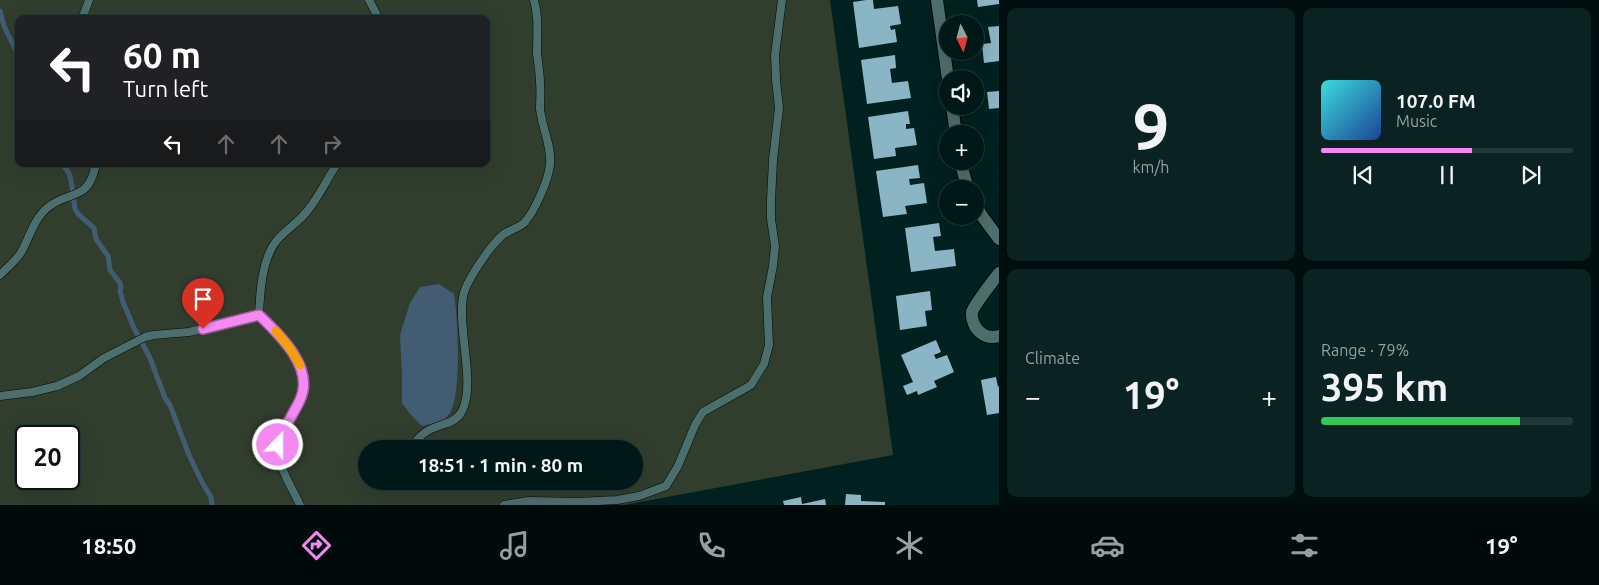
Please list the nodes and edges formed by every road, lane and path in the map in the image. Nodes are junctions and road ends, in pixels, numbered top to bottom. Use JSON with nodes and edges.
{"nodes":[{"id":1,"x":89,"y":0,"type":"edge"},
{"id":2,"x":369,"y":0,"type":"edge"},
{"id":3,"x":534,"y":0,"type":"edge"},
{"id":4,"x":782,"y":0,"type":"edge"},
{"id":5,"x":937,"y":0,"type":"edge"},
{"id":6,"x":83,"y":15,"type":"edge"},
{"id":7,"x":377,"y":15,"type":"edge"},
{"id":8,"x":947,"y":70,"type":"edge"},
{"id":9,"x":94,"y":167,"type":"edge"},
{"id":10,"x":335,"y":167,"type":"edge"},
{"id":11,"x":984,"y":219,"type":"edge"},
{"id":12,"x":999,"y":239,"type":"edge"},
{"id":13,"x":999,"y":273,"type":"edge"},
{"id":14,"x":0,"y":275,"type":"edge"},
{"id":15,"x":259,"y":315,"type":"junction"},
{"id":16,"x":999,"y":336,"type":"edge"},
{"id":17,"x":0,"y":396,"type":"edge"},
{"id":18,"x":416,"y":440,"type":"edge"},
{"id":19,"x":300,"y":505,"type":"edge"},
{"id":20,"x":504,"y":505,"type":"edge"}],
"edges":[{"from":1,"to":6,"type":"lane"},
{"from":2,"to":7,"type":"lane"},
{"from":3,"to":18,"type":"lane"},
{"from":4,"to":20,"type":"lane"},
{"from":5,"to":8,"type":"street"},
{"from":9,"to":14,"type":"lane"},
{"from":10,"to":15,"type":"lane"},
{"from":11,"to":12,"type":"street"},
{"from":13,"to":16,"type":"street"},
{"from":15,"to":17,"type":"lane"},
{"from":15,"to":19,"type":"lane"}]}
